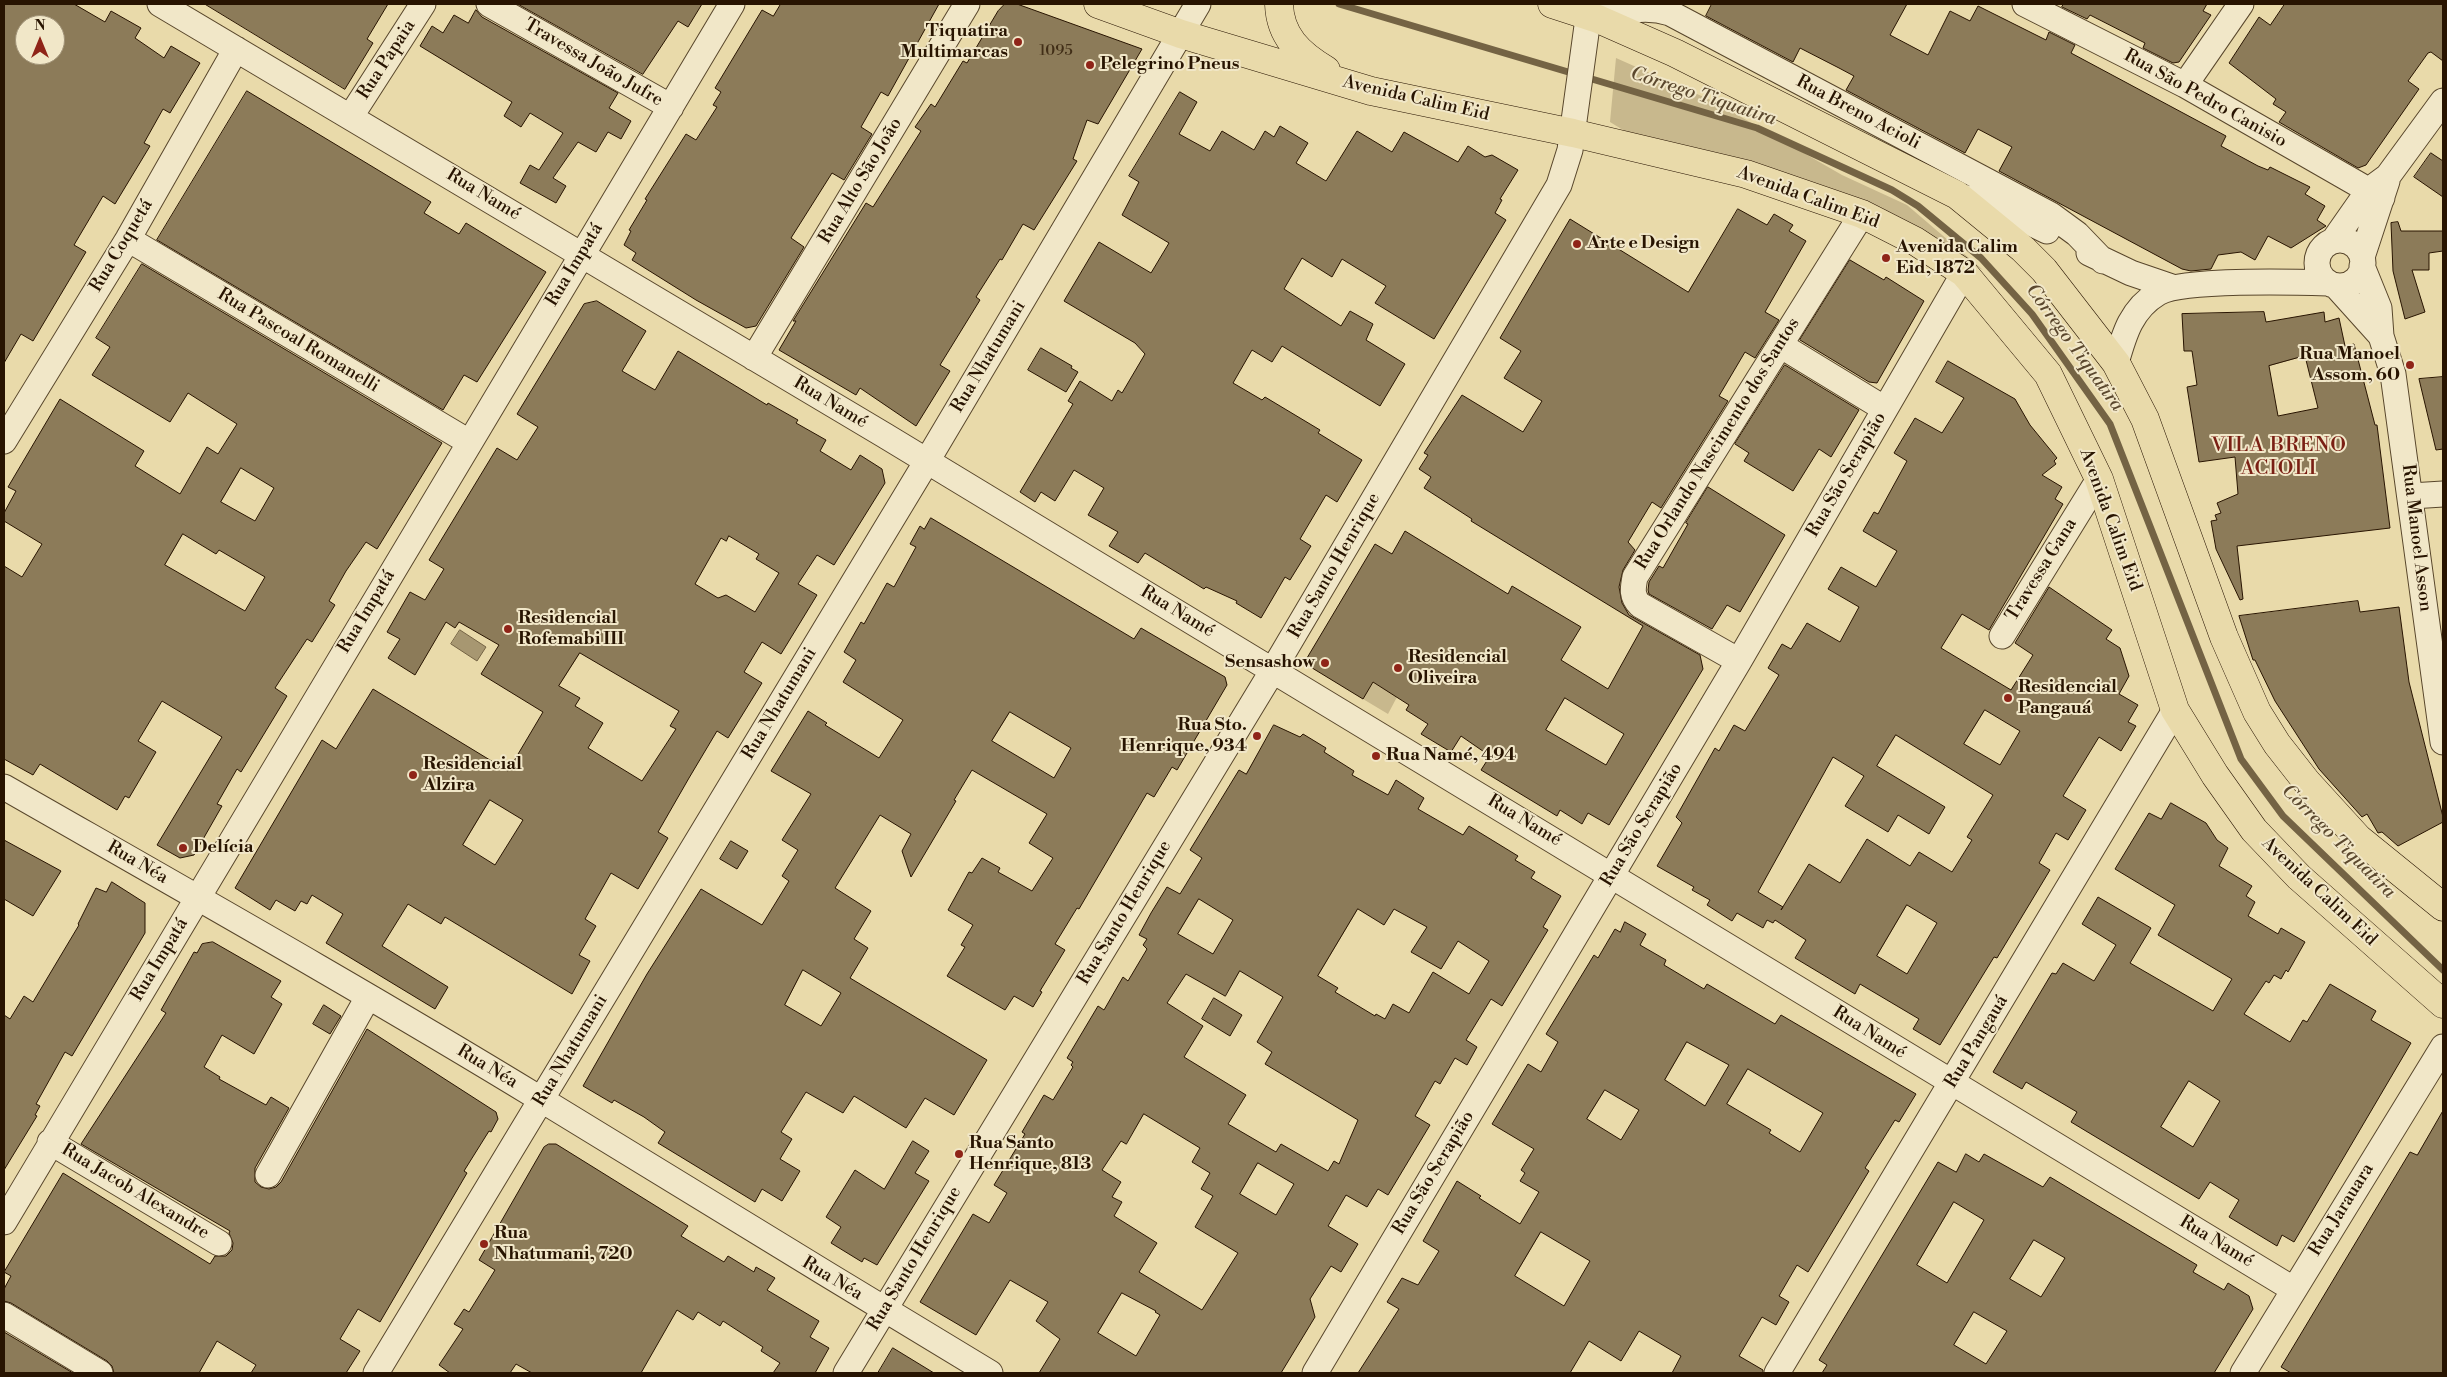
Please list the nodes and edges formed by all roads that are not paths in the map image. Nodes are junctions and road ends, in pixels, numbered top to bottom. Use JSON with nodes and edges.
{"nodes":[{"id":1,"x":160,"y":4,"type":"edge"},
{"id":2,"x":423,"y":4,"type":"edge"},
{"id":3,"x":489,"y":4,"type":"edge"},
{"id":4,"x":732,"y":4,"type":"edge"},
{"id":5,"x":967,"y":4,"type":"edge"},
{"id":6,"x":1098,"y":4,"type":"edge"},
{"id":7,"x":1198,"y":4,"type":"edge"},
{"id":8,"x":1279,"y":4,"type":"edge"},
{"id":9,"x":1552,"y":4,"type":"edge"},
{"id":10,"x":2025,"y":4,"type":"edge"},
{"id":11,"x":2242,"y":4,"type":"edge"},
{"id":12,"x":1592,"y":13,"type":"edge"},
{"id":13,"x":1181,"y":34,"type":"junction"},
{"id":14,"x":236,"y":49,"type":"junction"},
{"id":15,"x":2185,"y":85,"type":"junction"},
{"id":16,"x":1371,"y":91,"type":"junction"},
{"id":17,"x":2443,"y":101,"type":"edge"},
{"id":18,"x":671,"y":107,"type":"junction"},
{"id":19,"x":351,"y":116,"type":"junction"},
{"id":20,"x":1575,"y":123,"type":"junction"},
{"id":21,"x":2380,"y":188,"type":"junction"},
{"id":22,"x":1957,"y":195,"type":"junction"},
{"id":23,"x":1862,"y":214,"type":"junction"},
{"id":24,"x":128,"y":239,"type":"junction"},
{"id":25,"x":2327,"y":246,"type":"junction"},
{"id":26,"x":581,"y":255,"type":"junction"},
{"id":27,"x":2102,"y":260,"type":"junction"},
{"id":28,"x":2362,"y":262,"type":"junction"},
{"id":29,"x":1964,"y":273,"type":"junction"},
{"id":30,"x":2251,"y":283,"type":"junction"},
{"id":31,"x":2332,"y":284,"type":"junction"},
{"id":32,"x":2172,"y":287,"type":"junction"},
{"id":33,"x":2382,"y":336,"type":"junction"},
{"id":34,"x":1780,"y":344,"type":"junction"},
{"id":35,"x":754,"y":358,"type":"junction"},
{"id":36,"x":2116,"y":363,"type":"junction"},
{"id":37,"x":1885,"y":409,"type":"junction"},
{"id":38,"x":4,"y":441,"type":"edge"},
{"id":39,"x":469,"y":442,"type":"junction"},
{"id":40,"x":927,"y":461,"type":"junction"},
{"id":41,"x":2099,"y":479,"type":"junction"},
{"id":42,"x":2443,"y":494,"type":"edge"},
{"id":43,"x":2411,"y":496,"type":"junction"},
{"id":44,"x":2002,"y":636,"type":"dead end"},
{"id":45,"x":1739,"y":661,"type":"junction"},
{"id":46,"x":1273,"y":670,"type":"junction"},
{"id":47,"x":2175,"y":710,"type":"junction"},
{"id":48,"x":2443,"y":742,"type":"edge"},
{"id":49,"x":4,"y":788,"type":"edge"},
{"id":50,"x":1612,"y":874,"type":"junction"},
{"id":51,"x":198,"y":898,"type":"junction"},
{"id":52,"x":2443,"y":907,"type":"edge"},
{"id":53,"x":368,"y":997,"type":"junction"},
{"id":54,"x":2443,"y":1004,"type":"edge"},
{"id":55,"x":2443,"y":1047,"type":"edge"},
{"id":56,"x":1952,"y":1084,"type":"junction"},
{"id":57,"x":542,"y":1099,"type":"junction"},
{"id":58,"x":50,"y":1142,"type":"junction"},
{"id":59,"x":268,"y":1175,"type":"dead end"},
{"id":60,"x":4,"y":1222,"type":"edge"},
{"id":61,"x":219,"y":1243,"type":"dead end"},
{"id":62,"x":2293,"y":1289,"type":"junction"},
{"id":63,"x":884,"y":1310,"type":"junction"},
{"id":64,"x":4,"y":1315,"type":"edge"},
{"id":65,"x":100,"y":1373,"type":"edge"},
{"id":66,"x":376,"y":1373,"type":"edge"},
{"id":67,"x":846,"y":1373,"type":"edge"},
{"id":68,"x":990,"y":1373,"type":"edge"},
{"id":69,"x":1315,"y":1373,"type":"edge"},
{"id":70,"x":1777,"y":1373,"type":"edge"},
{"id":71,"x":2243,"y":1373,"type":"edge"}],
"edges":[{"from":1,"to":14,"type":"street","name":"Rua Namé"},
{"from":2,"to":19,"type":"street","name":"Rua Papaia"},
{"from":3,"to":18,"type":"street","name":"Travessa João Jufre"},
{"from":4,"to":18,"type":"street","name":"Rua Impatá"},
{"from":5,"to":35,"type":"street","name":"Rua Alto São João"},
{"from":6,"to":13,"type":"main road","name":"Avenida Calim Eid"},
{"from":7,"to":13,"type":"street","name":"Rua Nhatumani"},
{"from":8,"to":16,"type":"main road"},
{"from":9,"to":12,"type":"main road"},
{"from":10,"to":15,"type":"street","name":"Rua São Pedro Canisio"},
{"from":11,"to":15,"type":"street"},
{"from":12,"to":20,"type":"street","name":"Rua Santo Henrique"},
{"from":12,"to":22,"type":"main road"},
{"from":12,"to":27,"type":"street","name":"Rua Breno Acioli"},
{"from":13,"to":16,"type":"main road","name":"Avenida Calim Eid"},
{"from":13,"to":40,"type":"street","name":"Rua Nhatumani"},
{"from":14,"to":19,"type":"street","name":"Rua Namé"},
{"from":14,"to":24,"type":"street","name":"Rua Coquetá"},
{"from":15,"to":21,"type":"street","name":"Rua São Pedro Canisio"},
{"from":16,"to":20,"type":"main road","name":"Avenida Calim Eid"},
{"from":17,"to":21,"type":"street","name":"Rua Breno Acioli"},
{"from":18,"to":26,"type":"street","name":"Rua Impatá"},
{"from":19,"to":26,"type":"street","name":"Rua Namé"},
{"from":20,"to":23,"type":"main road","name":"Avenida Calim Eid"},
{"from":20,"to":46,"type":"street","name":"Rua Santo Henrique"},
{"from":21,"to":25,"type":"street","name":"Rua Breno Acioli"},
{"from":21,"to":28,"type":"street","name":"Rua Breno Acioli"},
{"from":22,"to":27,"type":"street","name":"Rua Breno Acioli"},
{"from":22,"to":36,"type":"main road"},
{"from":23,"to":29,"type":"main road","name":"Avenida Calim Eid"},
{"from":23,"to":34,"type":"street","name":"Rua Orlando Nascimento dos Santos"},
{"from":24,"to":38,"type":"street","name":"Rua Coquetá"},
{"from":24,"to":39,"type":"street","name":"Rua Pascoal Romanelli"},
{"from":25,"to":28,"type":"street"},
{"from":25,"to":30,"type":"street","name":"Rua Breno Acioli"},
{"from":25,"to":31,"type":"street"},
{"from":26,"to":35,"type":"street","name":"Rua Namé"},
{"from":26,"to":39,"type":"street","name":"Rua Impatá"},
{"from":27,"to":32,"type":"street","name":"Rua Breno Acioli"},
{"from":28,"to":31,"type":"street"},
{"from":28,"to":33,"type":"street","name":"Rua Manoel Asson"},
{"from":29,"to":37,"type":"street","name":"Rua São Serapião"},
{"from":29,"to":41,"type":"main road","name":"Avenida Calim Eid"},
{"from":30,"to":31,"type":"street","name":"Rua Breno Acioli"},
{"from":30,"to":32,"type":"street","name":"Rua Breno Acioli"},
{"from":31,"to":33,"type":"street","name":"Rua Manoel Asson"},
{"from":32,"to":36,"type":"street","name":"Rua Breno Acioli"},
{"from":33,"to":43,"type":"street","name":"Rua Manoel Asson"},
{"from":34,"to":37,"type":"street"},
{"from":34,"to":45,"type":"street","name":"Rua Orlando Nascimento dos Santos"},
{"from":35,"to":40,"type":"street","name":"Rua Namé"},
{"from":36,"to":52,"type":"main road"},
{"from":37,"to":45,"type":"street","name":"Rua São Serapião"},
{"from":39,"to":51,"type":"street","name":"Rua Impatá"},
{"from":40,"to":46,"type":"street","name":"Rua Namé"},
{"from":40,"to":57,"type":"street","name":"Rua Nhatumani"},
{"from":41,"to":44,"type":"street","name":"Travessa Gana"},
{"from":41,"to":47,"type":"main road","name":"Avenida Calim Eid"},
{"from":42,"to":43,"type":"street"},
{"from":43,"to":48,"type":"street","name":"Rua Manoel Asson"},
{"from":45,"to":50,"type":"street","name":"Rua São Serapião"},
{"from":46,"to":50,"type":"street","name":"Rua Namé"},
{"from":46,"to":63,"type":"street","name":"Rua Santo Henrique"},
{"from":47,"to":54,"type":"main road","name":"Avenida Calim Eid"},
{"from":47,"to":56,"type":"street","name":"Rua Pangauá"},
{"from":49,"to":51,"type":"street","name":"Rua Néa"},
{"from":50,"to":56,"type":"street","name":"Rua Namé"},
{"from":50,"to":69,"type":"street","name":"Rua São Serapião"},
{"from":51,"to":53,"type":"street","name":"Rua Néa"},
{"from":51,"to":58,"type":"street","name":"Rua Impatá"},
{"from":53,"to":57,"type":"street","name":"Rua Néa"},
{"from":53,"to":59,"type":"street"},
{"from":55,"to":62,"type":"street","name":"Rua Jarauara"},
{"from":56,"to":62,"type":"street","name":"Rua Namé"},
{"from":56,"to":70,"type":"street","name":"Rua Pangauá"},
{"from":57,"to":63,"type":"street","name":"Rua Néa"},
{"from":57,"to":66,"type":"street","name":"Rua Nhatumani"},
{"from":58,"to":60,"type":"street","name":"Rua Impatá"},
{"from":58,"to":61,"type":"street","name":"Rua Jacob Alexandre"},
{"from":62,"to":71,"type":"street","name":"Rua Jarauara"},
{"from":63,"to":67,"type":"street","name":"Rua Santo Henrique"},
{"from":63,"to":68,"type":"street","name":"Rua Néa"},
{"from":64,"to":65,"type":"street"}]}
